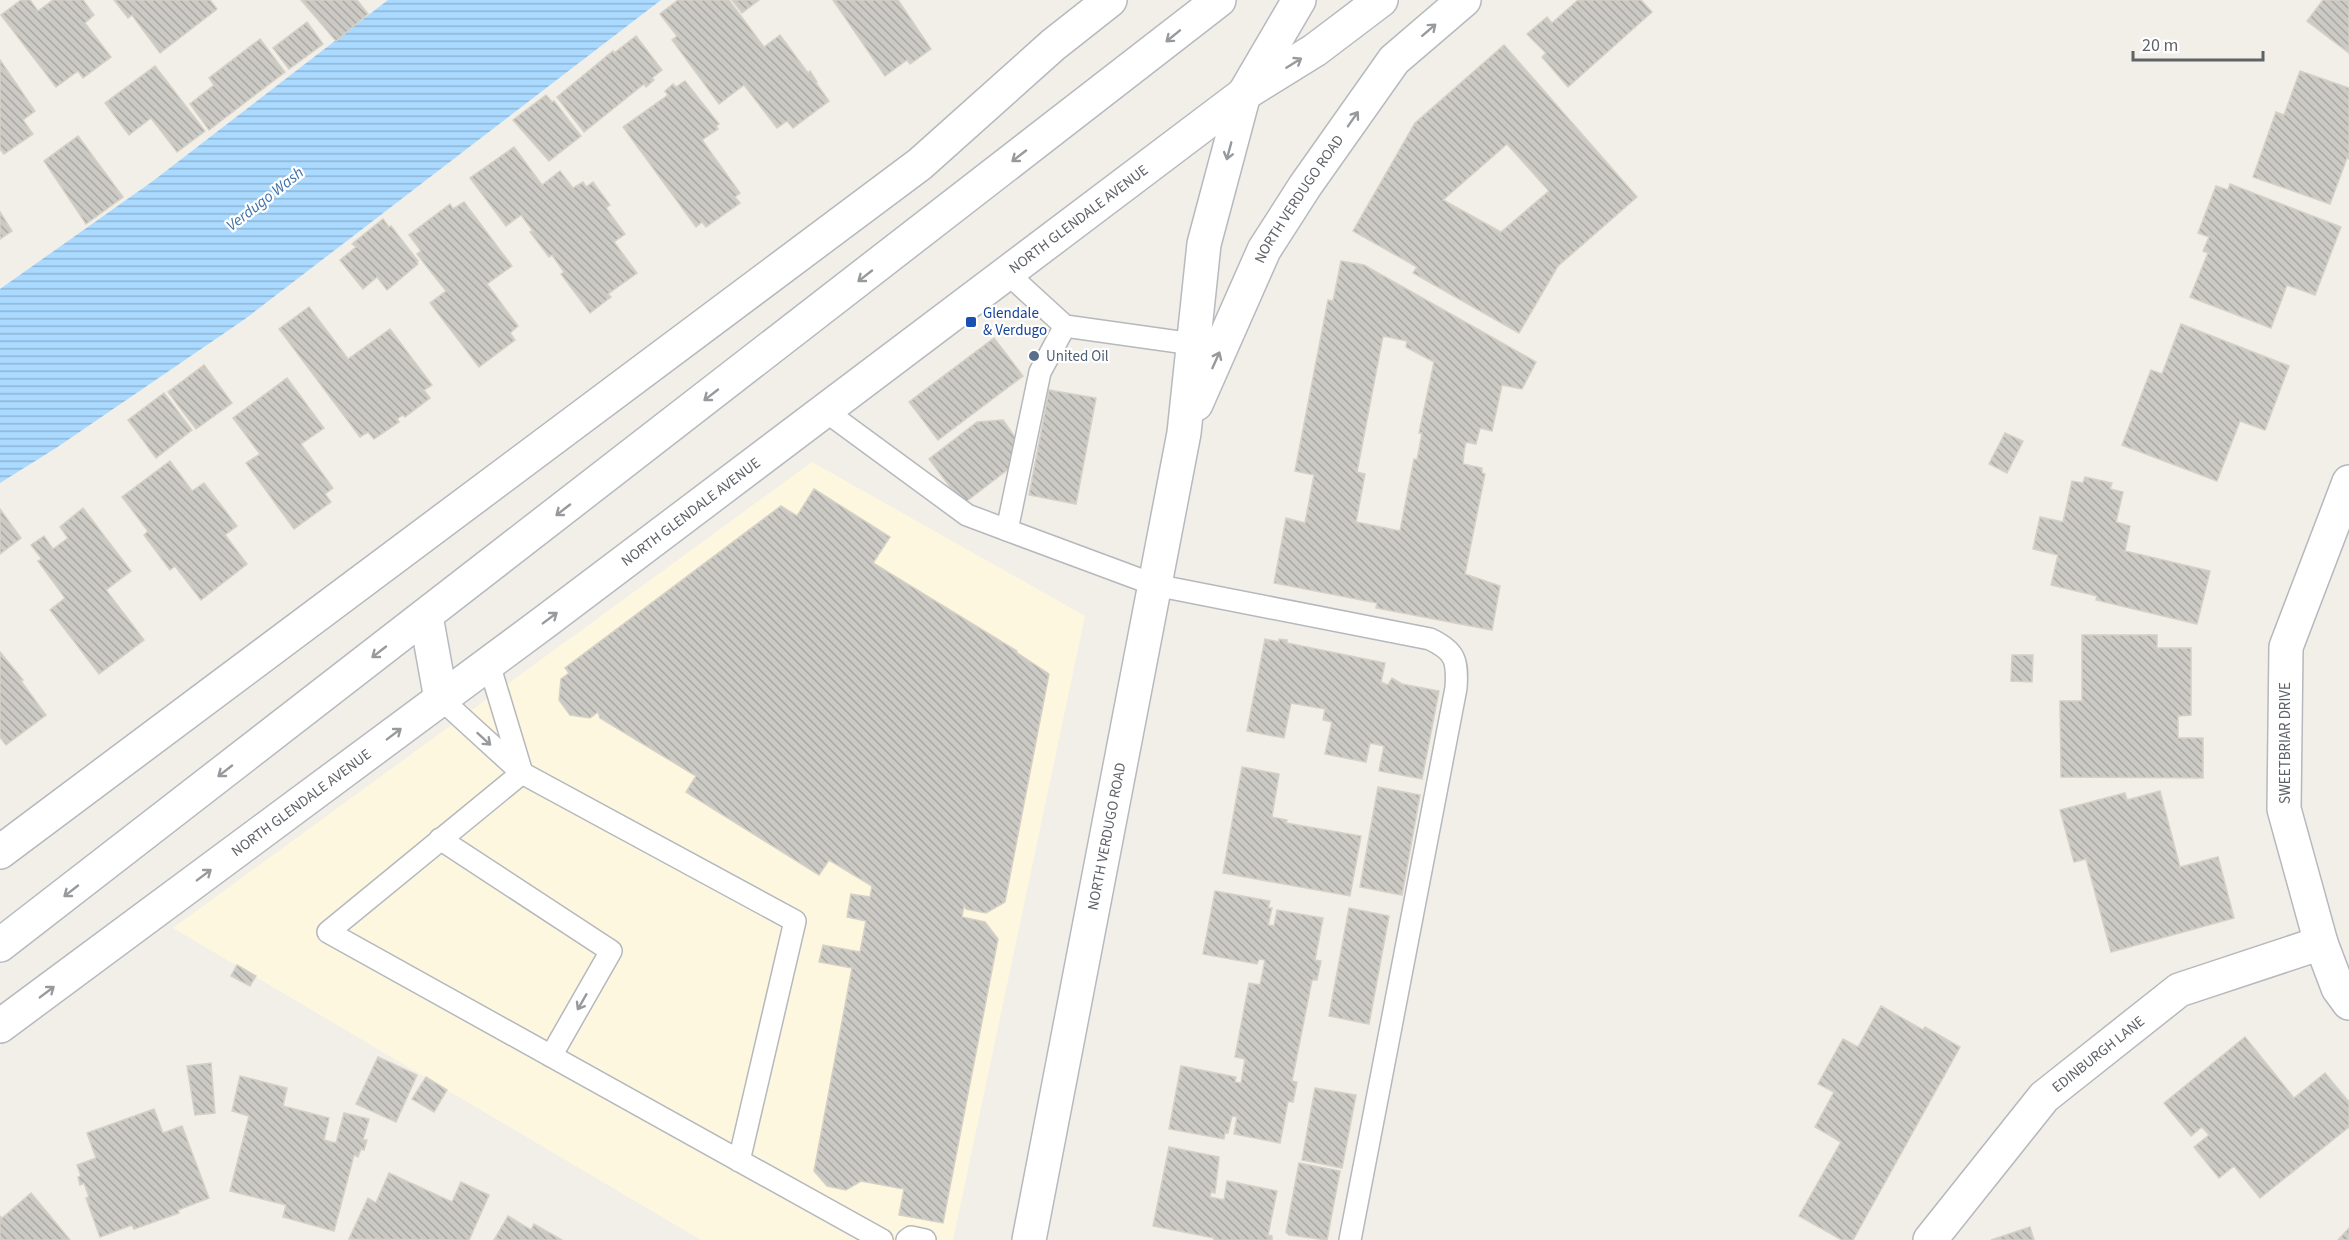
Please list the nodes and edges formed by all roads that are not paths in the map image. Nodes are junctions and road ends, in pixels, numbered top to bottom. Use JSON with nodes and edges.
{"nodes":[{"id":1,"x":1110,"y":0,"type":"edge"},
{"id":2,"x":1219,"y":0,"type":"edge"},
{"id":3,"x":1299,"y":0,"type":"edge"},
{"id":4,"x":1381,"y":0,"type":"edge"},
{"id":5,"x":1464,"y":0,"type":"edge"},
{"id":6,"x":1244,"y":94,"type":"junction"},
{"id":7,"x":1006,"y":272,"type":"junction"},
{"id":8,"x":1065,"y":326,"type":"junction"},
{"id":9,"x":1193,"y":344,"type":"junction"},
{"id":10,"x":824,"y":410,"type":"junction"},
{"id":11,"x":1184,"y":433,"type":"junction"},
{"id":12,"x":2349,"y":482,"type":"edge"},
{"id":13,"x":1007,"y":530,"type":"junction"},
{"id":14,"x":1155,"y":585,"type":"junction"},
{"id":15,"x":426,"y":616,"type":"junction"},
{"id":16,"x":489,"y":664,"type":"junction"},
{"id":17,"x":441,"y":699,"type":"junction"},
{"id":18,"x":522,"y":773,"type":"junction"},
{"id":19,"x":440,"y":839,"type":"junction"},
{"id":20,"x":0,"y":852,"type":"edge"},
{"id":21,"x":2321,"y":943,"type":"junction"},
{"id":22,"x":0,"y":945,"type":"edge"},
{"id":23,"x":2349,"y":1003,"type":"edge"},
{"id":24,"x":0,"y":1026,"type":"edge"},
{"id":25,"x":551,"y":1056,"type":"junction"},
{"id":26,"x":739,"y":1161,"type":"junction"},
{"id":27,"x":882,"y":1240,"type":"edge"},
{"id":28,"x":907,"y":1240,"type":"edge"},
{"id":29,"x":925,"y":1240,"type":"edge"},
{"id":30,"x":1029,"y":1240,"type":"edge"},
{"id":31,"x":1350,"y":1240,"type":"edge"},
{"id":32,"x":1930,"y":1240,"type":"edge"}],
"edges":[{"from":1,"to":20,"type":"main road"},
{"from":2,"to":15,"type":"main road","one_way":true},
{"from":3,"to":6,"type":"main road","name":"NORTH VERDUGO ROAD"},
{"from":6,"to":4,"type":"main road","name":"NORTH GLENDALE AVENUE","one_way":true},
{"from":11,"to":5,"type":"main road","name":"NORTH VERDUGO ROAD","one_way":true},
{"from":6,"to":7,"type":"main road","name":"NORTH GLENDALE AVENUE"},
{"from":6,"to":9,"type":"main road","name":"NORTH VERDUGO ROAD","one_way":true},
{"from":7,"to":8,"type":"lane"},
{"from":7,"to":10,"type":"main road","name":"NORTH GLENDALE AVENUE"},
{"from":8,"to":9,"type":"lane"},
{"from":8,"to":13,"type":"lane"},
{"from":9,"to":11,"type":"main road","name":"NORTH VERDUGO ROAD"},
{"from":10,"to":13,"type":"lane"},
{"from":16,"to":10,"type":"main road","name":"NORTH GLENDALE AVENUE","one_way":true},
{"from":11,"to":14,"type":"main road","name":"NORTH VERDUGO ROAD"},
{"from":12,"to":21,"type":"main road","name":"SWEETBRIAR DRIVE"},
{"from":13,"to":14,"type":"lane"},
{"from":14,"to":30,"type":"main road","name":"NORTH VERDUGO ROAD"},
{"from":14,"to":31,"type":"lane"},
{"from":15,"to":17,"type":"main road"},
{"from":15,"to":22,"type":"main road","one_way":true},
{"from":16,"to":17,"type":"main road","name":"NORTH GLENDALE AVENUE"},
{"from":16,"to":18,"type":"lane"},
{"from":17,"to":18,"type":"lane","one_way":true},
{"from":24,"to":17,"type":"main road","name":"NORTH GLENDALE AVENUE","one_way":true},
{"from":18,"to":19,"type":"lane"},
{"from":18,"to":26,"type":"lane"},
{"from":19,"to":25,"type":"lane","one_way":true},
{"from":19,"to":25,"type":"lane"},
{"from":21,"to":23,"type":"main road","name":"SWEETBRIAR DRIVE"},
{"from":21,"to":32,"type":"main road","name":"EDINBURGH LANE"},
{"from":25,"to":26,"type":"lane"},
{"from":26,"to":27,"type":"lane"},
{"from":28,"to":29,"type":"lane"}]}
